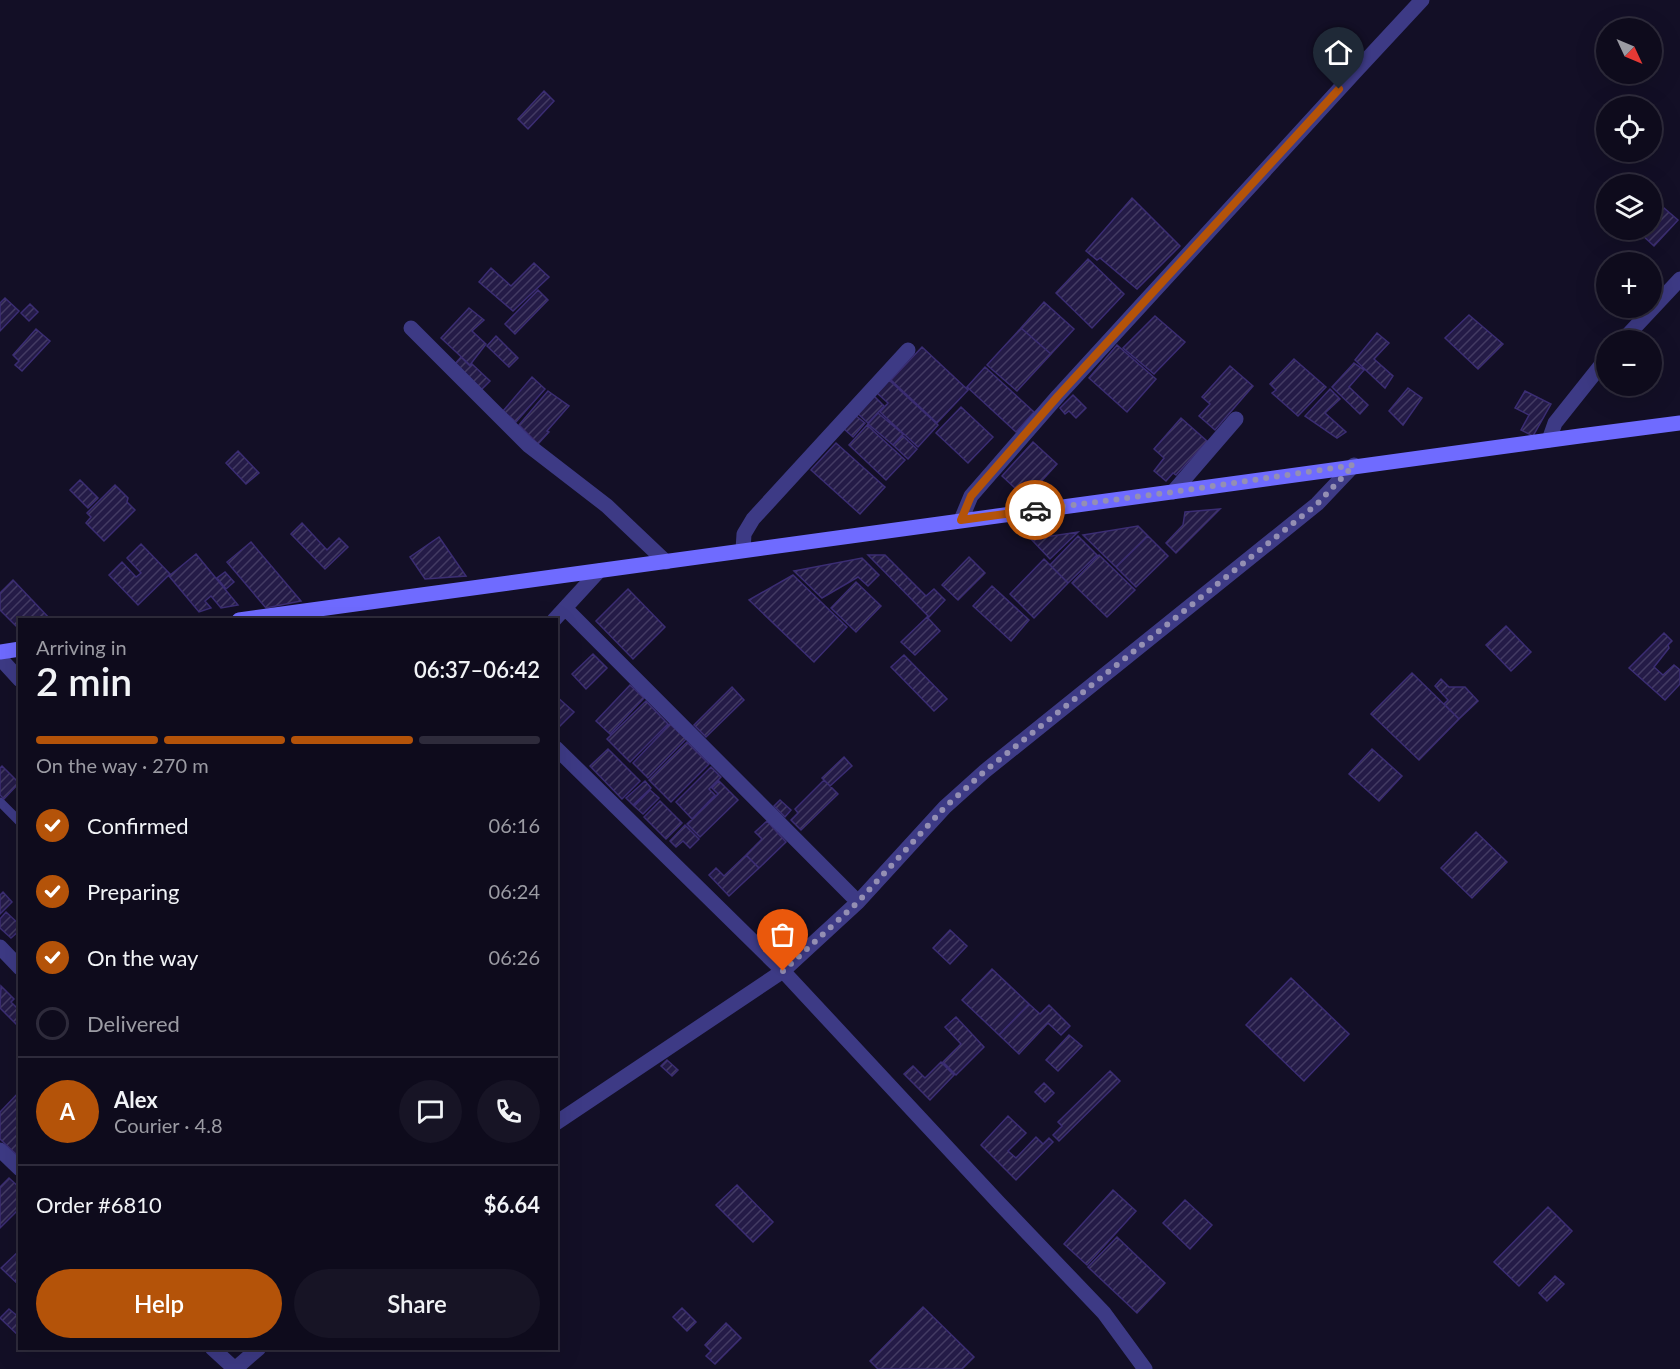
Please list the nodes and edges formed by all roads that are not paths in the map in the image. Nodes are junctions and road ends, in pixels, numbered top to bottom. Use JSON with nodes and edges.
{"nodes":[{"id":1,"x":1422,"y":0,"type":"edge"},
{"id":2,"x":1680,"y":279,"type":"edge"},
{"id":3,"x":411,"y":328,"type":"dead end"},
{"id":4,"x":1632,"y":330,"type":"edge"},
{"id":5,"x":908,"y":350,"type":"dead end"},
{"id":6,"x":1596,"y":372,"type":"edge"},
{"id":7,"x":1236,"y":418,"type":"dead end"},
{"id":8,"x":1680,"y":423,"type":"edge"},
{"id":9,"x":1549,"y":440,"type":"junction"},
{"id":10,"x":1354,"y":465,"type":"junction"},
{"id":11,"x":1173,"y":492,"type":"junction"},
{"id":12,"x":961,"y":520,"type":"junction"},
{"id":13,"x":742,"y":550,"type":"junction"},
{"id":14,"x":666,"y":562,"type":"junction"},
{"id":15,"x":599,"y":571,"type":"junction"},
{"id":16,"x":565,"y":608,"type":"junction"},
{"id":17,"x":255,"y":618,"type":"edge"},
{"id":18,"x":556,"y":618,"type":"edge"},
{"id":19,"x":18,"y":649,"type":"edge"},
{"id":20,"x":0,"y":652,"type":"edge"},
{"id":21,"x":0,"y":658,"type":"edge"},
{"id":22,"x":18,"y":678,"type":"edge"},
{"id":23,"x":558,"y":750,"type":"edge"},
{"id":24,"x":0,"y":802,"type":"edge"},
{"id":25,"x":18,"y":820,"type":"edge"},
{"id":26,"x":858,"y":902,"type":"junction"},
{"id":27,"x":0,"y":947,"type":"edge"},
{"id":28,"x":18,"y":966,"type":"edge"},
{"id":29,"x":783,"y":971,"type":"junction"},
{"id":30,"x":558,"y":1122,"type":"edge"},
{"id":31,"x":214,"y":1350,"type":"edge"},
{"id":32,"x":257,"y":1350,"type":"edge"},
{"id":33,"x":235,"y":1369,"type":"edge"},
{"id":34,"x":1145,"y":1369,"type":"edge"}],
"edges":[{"from":1,"to":12,"type":"street"},
{"from":2,"to":4,"type":"street"},
{"from":3,"to":14,"type":"street"},
{"from":5,"to":13,"type":"street"},
{"from":6,"to":9,"type":"street"},
{"from":7,"to":11,"type":"street"},
{"from":8,"to":9,"type":"street"},
{"from":9,"to":10,"type":"street"},
{"from":10,"to":11,"type":"street"},
{"from":10,"to":26,"type":"street"},
{"from":11,"to":12,"type":"street"},
{"from":12,"to":13,"type":"street"},
{"from":13,"to":14,"type":"street"},
{"from":14,"to":15,"type":"street"},
{"from":15,"to":16,"type":"street"},
{"from":15,"to":17,"type":"street"},
{"from":16,"to":18,"type":"street"},
{"from":16,"to":26,"type":"street"},
{"from":19,"to":20,"type":"street"},
{"from":21,"to":22,"type":"street"},
{"from":23,"to":29,"type":"street"},
{"from":24,"to":25,"type":"lane"},
{"from":26,"to":29,"type":"street"},
{"from":27,"to":28,"type":"street"},
{"from":29,"to":30,"type":"street"},
{"from":29,"to":34,"type":"street"},
{"from":31,"to":33,"type":"street"},
{"from":32,"to":33,"type":"street"}]}
